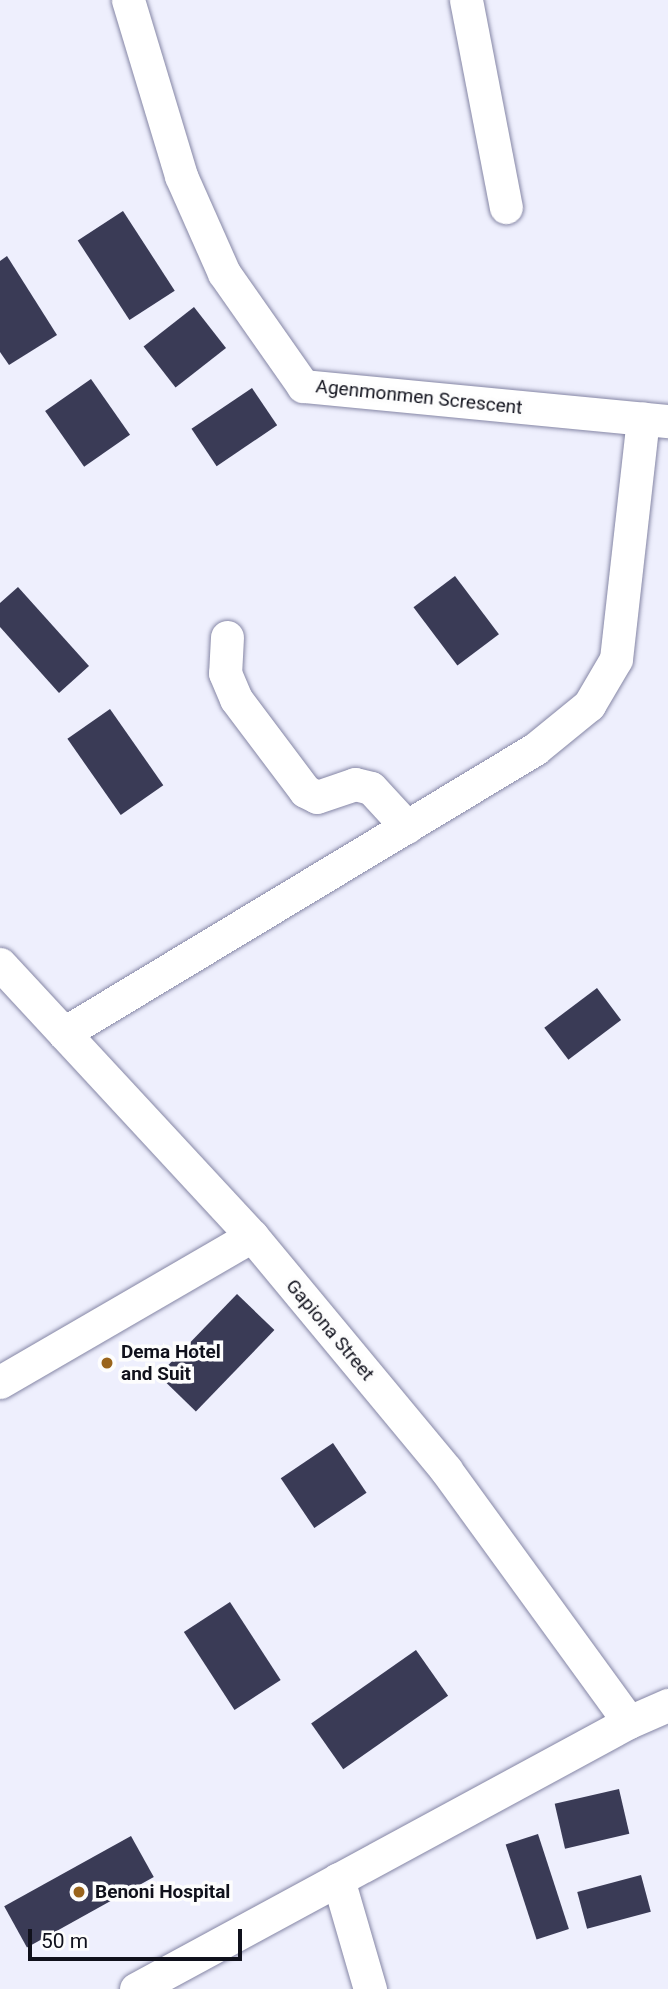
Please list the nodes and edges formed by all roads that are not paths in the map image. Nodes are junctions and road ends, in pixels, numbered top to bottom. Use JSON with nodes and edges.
{"nodes":[{"id":1,"x":128,"y":0,"type":"edge"},
{"id":2,"x":466,"y":0,"type":"edge"},
{"id":3,"x":506,"y":207,"type":"dead end"},
{"id":4,"x":656,"y":420,"type":"edge"},
{"id":5,"x":228,"y":637,"type":"dead end"},
{"id":6,"x":407,"y":827,"type":"junction"},
{"id":7,"x":0,"y":964,"type":"edge"},
{"id":8,"x":64,"y":1033,"type":"junction"},
{"id":9,"x":252,"y":1236,"type":"junction"},
{"id":10,"x":0,"y":1382,"type":"edge"},
{"id":11,"x":668,"y":1705,"type":"edge"},
{"id":12,"x":629,"y":1722,"type":"junction"},
{"id":13,"x":338,"y":1879,"type":"junction"},
{"id":14,"x":136,"y":1989,"type":"edge"},
{"id":15,"x":370,"y":1989,"type":"edge"}],
"edges":[{"from":1,"to":4,"type":"street","name":"Agenmonmen Screscent"},
{"from":2,"to":3,"type":"street"},
{"from":4,"to":6,"type":"street"},
{"from":5,"to":6,"type":"street"},
{"from":6,"to":8,"type":"street"},
{"from":7,"to":8,"type":"street","name":"Gapiona Street"},
{"from":8,"to":9,"type":"street","name":"Gapiona Street"},
{"from":9,"to":10,"type":"street"},
{"from":9,"to":12,"type":"street","name":"Gapiona Street"},
{"from":11,"to":12,"type":"street"},
{"from":12,"to":13,"type":"street"},
{"from":13,"to":14,"type":"street"},
{"from":13,"to":15,"type":"street"}]}
